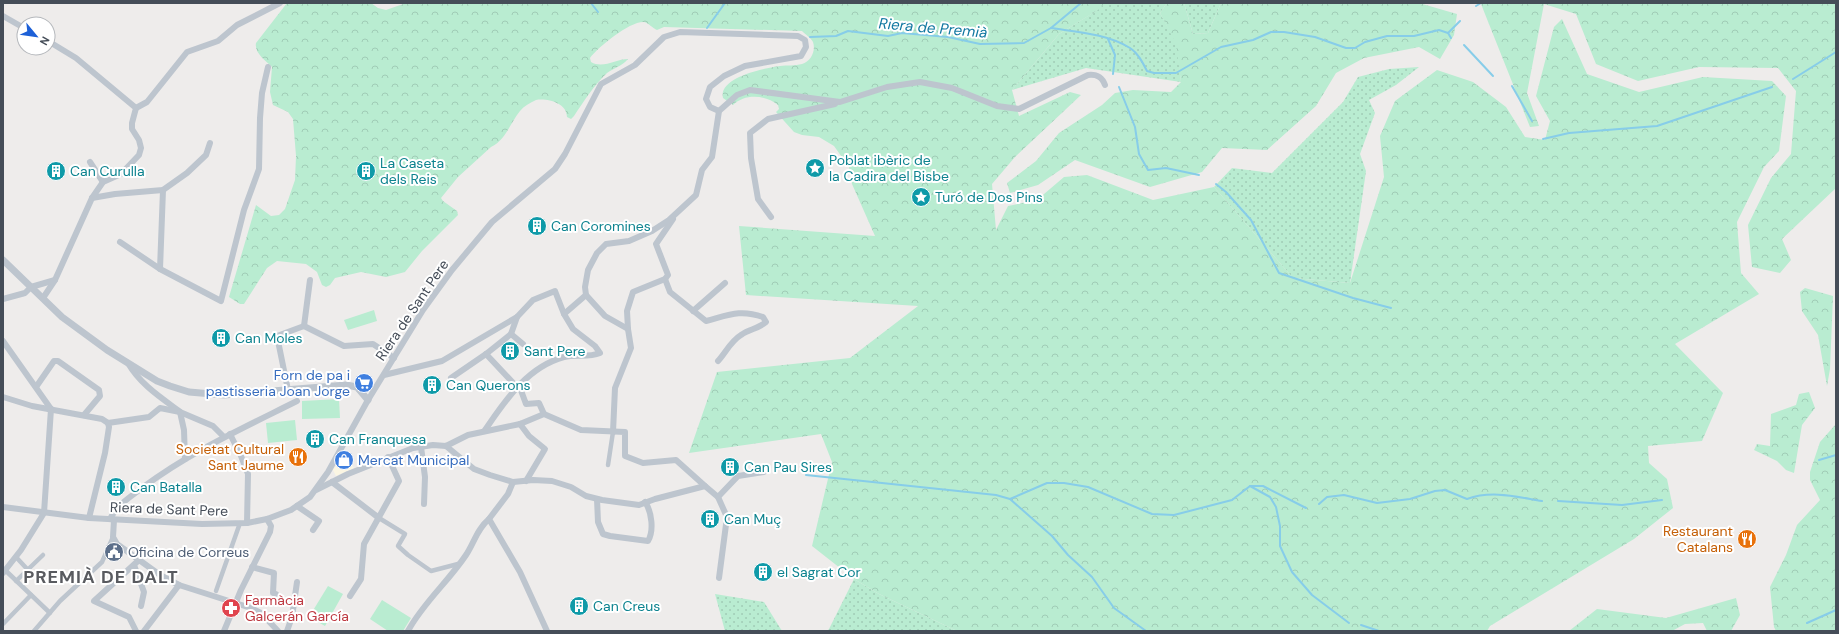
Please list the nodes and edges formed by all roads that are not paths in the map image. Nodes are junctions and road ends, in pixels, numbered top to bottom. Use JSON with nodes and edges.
{"nodes":[{"id":1,"x":280,"y":3,"type":"edge"},
{"id":2,"x":3,"y":16,"type":"edge"},
{"id":3,"x":16,"y":23,"type":"edge"},
{"id":4,"x":56,"y":46,"type":"edge"},
{"id":5,"x":268,"y":67,"type":"dead end"},
{"id":6,"x":1105,"y":85,"type":"dead end"},
{"id":7,"x":840,"y":102,"type":"junction"},
{"id":8,"x":136,"y":108,"type":"junction"},
{"id":9,"x":719,"y":111,"type":"junction"},
{"id":10,"x":210,"y":143,"type":"dead end"},
{"id":11,"x":90,"y":162,"type":"dead end"},
{"id":12,"x":103,"y":182,"type":"junction"},
{"id":13,"x":163,"y":190,"type":"junction"},
{"id":14,"x":92,"y":198,"type":"junction"},
{"id":15,"x":678,"y":211,"type":"junction"},
{"id":16,"x":771,"y":217,"type":"dead end"},
{"id":17,"x":120,"y":242,"type":"dead end"},
{"id":18,"x":3,"y":260,"type":"edge"},
{"id":19,"x":160,"y":269,"type":"junction"},
{"id":20,"x":665,"y":279,"type":"junction"},
{"id":21,"x":55,"y":280,"type":"junction"},
{"id":22,"x":310,"y":280,"type":"dead end"},
{"id":23,"x":725,"y":283,"type":"dead end"},
{"id":24,"x":31,"y":287,"type":"junction"},
{"id":25,"x":586,"y":295,"type":"junction"},
{"id":26,"x":3,"y":299,"type":"edge"},
{"id":27,"x":44,"y":299,"type":"junction"},
{"id":28,"x":693,"y":310,"type":"junction"},
{"id":29,"x":564,"y":314,"type":"junction"},
{"id":30,"x":516,"y":317,"type":"junction"},
{"id":31,"x":304,"y":326,"type":"junction"},
{"id":32,"x":628,"y":329,"type":"junction"},
{"id":33,"x":511,"y":334,"type":"junction"},
{"id":34,"x":3,"y":341,"type":"edge"},
{"id":35,"x":523,"y":344,"type":"dead end"},
{"id":36,"x":486,"y":354,"type":"junction"},
{"id":37,"x":394,"y":358,"type":"junction"},
{"id":38,"x":718,"y":361,"type":"dead end"},
{"id":39,"x":128,"y":363,"type":"junction"},
{"id":40,"x":384,"y":375,"type":"junction"},
{"id":41,"x":451,"y":378,"type":"dead end"},
{"id":42,"x":518,"y":386,"type":"junction"},
{"id":43,"x":36,"y":387,"type":"junction"},
{"id":44,"x":288,"y":390,"type":"junction"},
{"id":45,"x":3,"y":396,"type":"edge"},
{"id":46,"x":368,"y":400,"type":"junction"},
{"id":47,"x":297,"y":401,"type":"dead end"},
{"id":48,"x":51,"y":409,"type":"junction"},
{"id":49,"x":180,"y":412,"type":"junction"},
{"id":50,"x":544,"y":414,"type":"junction"},
{"id":51,"x":84,"y":416,"type":"junction"},
{"id":52,"x":108,"y":423,"type":"junction"},
{"id":53,"x":520,"y":424,"type":"junction"},
{"id":54,"x":485,"y":430,"type":"junction"},
{"id":55,"x":613,"y":432,"type":"junction"},
{"id":56,"x":230,"y":434,"type":"junction"},
{"id":57,"x":224,"y":437,"type":"junction"},
{"id":58,"x":446,"y":446,"type":"junction"},
{"id":59,"x":421,"y":447,"type":"junction"},
{"id":60,"x":388,"y":457,"type":"junction"},
{"id":61,"x":185,"y":459,"type":"junction"},
{"id":62,"x":608,"y":465,"type":"dead end"},
{"id":63,"x":764,"y":472,"type":"dead end"},
{"id":64,"x":526,"y":481,"type":"junction"},
{"id":65,"x":332,"y":482,"type":"junction"},
{"id":66,"x":513,"y":482,"type":"junction"},
{"id":67,"x":705,"y":486,"type":"junction"},
{"id":68,"x":314,"y":491,"type":"junction"},
{"id":69,"x":718,"y":497,"type":"junction"},
{"id":70,"x":597,"y":499,"type":"junction"},
{"id":71,"x":645,"y":502,"type":"junction"},
{"id":72,"x":424,"y":504,"type":"dead end"},
{"id":73,"x":297,"y":506,"type":"junction"},
{"id":74,"x":3,"y":507,"type":"edge"},
{"id":75,"x":44,"y":512,"type":"junction"},
{"id":76,"x":89,"y":518,"type":"junction"},
{"id":77,"x":379,"y":518,"type":"junction"},
{"id":78,"x":267,"y":519,"type":"junction"},
{"id":79,"x":489,"y":519,"type":"junction"},
{"id":80,"x":112,"y":520,"type":"junction"},
{"id":81,"x":247,"y":522,"type":"junction"},
{"id":82,"x":240,"y":523,"type":"junction"},
{"id":83,"x":313,"y":530,"type":"dead end"},
{"id":84,"x":113,"y":538,"type":"junction"},
{"id":85,"x":43,"y":555,"type":"dead end"},
{"id":86,"x":16,"y":557,"type":"junction"},
{"id":87,"x":136,"y":562,"type":"junction"},
{"id":88,"x":458,"y":564,"type":"junction"},
{"id":89,"x":252,"y":567,"type":"junction"},
{"id":90,"x":28,"y":570,"type":"junction"},
{"id":91,"x":4,"y":571,"type":"edge"},
{"id":92,"x":719,"y":578,"type":"dead end"},
{"id":93,"x":16,"y":581,"type":"junction"},
{"id":94,"x":297,"y":582,"type":"dead end"},
{"id":95,"x":179,"y":585,"type":"junction"},
{"id":96,"x":216,"y":591,"type":"dead end"},
{"id":97,"x":31,"y":594,"type":"junction"},
{"id":98,"x":276,"y":594,"type":"dead end"},
{"id":99,"x":350,"y":596,"type":"dead end"},
{"id":100,"x":236,"y":603,"type":"junction"},
{"id":101,"x":141,"y":606,"type":"dead end"},
{"id":102,"x":50,"y":613,"type":"junction"},
{"id":103,"x":3,"y":624,"type":"edge"},
{"id":104,"x":34,"y":631,"type":"edge"},
{"id":105,"x":136,"y":631,"type":"edge"},
{"id":106,"x":144,"y":631,"type":"edge"},
{"id":107,"x":224,"y":631,"type":"edge"},
{"id":108,"x":278,"y":631,"type":"edge"},
{"id":109,"x":287,"y":631,"type":"edge"},
{"id":110,"x":408,"y":631,"type":"edge"},
{"id":111,"x":547,"y":631,"type":"edge"}],
"edges":[{"from":1,"to":8,"type":"street"},
{"from":2,"to":3,"type":"street"},
{"from":4,"to":8,"type":"street"},
{"from":5,"to":19,"type":"street"},
{"from":6,"to":7,"type":"street"},
{"from":7,"to":9,"type":"street"},
{"from":7,"to":16,"type":"street"},
{"from":8,"to":12,"type":"street"},
{"from":9,"to":15,"type":"street"},
{"from":9,"to":37,"type":"street","name":"Riera de Sant Pere"},
{"from":10,"to":13,"type":"street"},
{"from":11,"to":12,"type":"street"},
{"from":12,"to":14,"type":"street"},
{"from":13,"to":14,"type":"street"},
{"from":13,"to":19,"type":"street"},
{"from":14,"to":21,"type":"street"},
{"from":15,"to":20,"type":"street"},
{"from":15,"to":25,"type":"street"},
{"from":17,"to":19,"type":"street"},
{"from":18,"to":24,"type":"street"},
{"from":20,"to":28,"type":"street"},
{"from":20,"to":32,"type":"street"},
{"from":21,"to":24,"type":"street"},
{"from":21,"to":27,"type":"street"},
{"from":22,"to":31,"type":"street"},
{"from":23,"to":28,"type":"street"},
{"from":24,"to":26,"type":"street"},
{"from":24,"to":27,"type":"street"},
{"from":25,"to":29,"type":"street"},
{"from":25,"to":32,"type":"street"},
{"from":27,"to":39,"type":"street"},
{"from":28,"to":38,"type":"street"},
{"from":29,"to":30,"type":"street"},
{"from":29,"to":42,"type":"street"},
{"from":30,"to":33,"type":"street"},
{"from":30,"to":40,"type":"street"},
{"from":31,"to":37,"type":"street"},
{"from":31,"to":44,"type":"street"},
{"from":32,"to":55,"type":"street"},
{"from":33,"to":35,"type":"street"},
{"from":33,"to":36,"type":"street"},
{"from":34,"to":43,"type":"street"},
{"from":36,"to":41,"type":"street"},
{"from":36,"to":42,"type":"street"},
{"from":37,"to":40,"type":"street","name":"Riera de Sant Pere"},
{"from":39,"to":44,"type":"street"},
{"from":39,"to":49,"type":"street"},
{"from":40,"to":46,"type":"street","name":"Riera de Sant Pere"},
{"from":42,"to":50,"type":"street"},
{"from":42,"to":54,"type":"street"},
{"from":43,"to":48,"type":"street"},
{"from":43,"to":51,"type":"street"},
{"from":44,"to":46,"type":"street"},
{"from":45,"to":48,"type":"street"},
{"from":46,"to":68,"type":"street","name":"Riera de Sant Pere"},
{"from":47,"to":56,"type":"street"},
{"from":48,"to":51,"type":"street"},
{"from":48,"to":75,"type":"street"},
{"from":49,"to":52,"type":"street"},
{"from":49,"to":57,"type":"street"},
{"from":49,"to":61,"type":"street"},
{"from":50,"to":53,"type":"street"},
{"from":50,"to":55,"type":"street"},
{"from":51,"to":52,"type":"street"},
{"from":52,"to":76,"type":"street"},
{"from":53,"to":54,"type":"street"},
{"from":53,"to":64,"type":"street"},
{"from":54,"to":58,"type":"street"},
{"from":55,"to":62,"type":"street"},
{"from":55,"to":67,"type":"street"},
{"from":56,"to":57,"type":"street"},
{"from":56,"to":81,"type":"street"},
{"from":57,"to":61,"type":"street"},
{"from":58,"to":59,"type":"street"},
{"from":58,"to":66,"type":"street"},
{"from":59,"to":60,"type":"street"},
{"from":59,"to":72,"type":"street"},
{"from":60,"to":65,"type":"street"},
{"from":60,"to":77,"type":"street"},
{"from":61,"to":80,"type":"street"},
{"from":63,"to":69,"type":"street"},
{"from":64,"to":66,"type":"street"},
{"from":64,"to":70,"type":"street"},
{"from":65,"to":68,"type":"street"},
{"from":65,"to":77,"type":"street"},
{"from":66,"to":79,"type":"street"},
{"from":67,"to":69,"type":"street"},
{"from":67,"to":71,"type":"street"},
{"from":68,"to":73,"type":"street","name":"Riera de Sant Pere"},
{"from":69,"to":92,"type":"street"},
{"from":70,"to":71,"type":"street"},
{"from":70,"to":71,"type":"street"},
{"from":73,"to":78,"type":"street","name":"Riera de Sant Pere"},
{"from":73,"to":83,"type":"street"},
{"from":74,"to":75,"type":"street","name":"Riera de Sant Pere"},
{"from":75,"to":76,"type":"street","name":"Riera de Sant Pere"},
{"from":75,"to":86,"type":"street"},
{"from":76,"to":80,"type":"street","name":"Riera de Sant Pere"},
{"from":77,"to":88,"type":"street"},
{"from":77,"to":99,"type":"street"},
{"from":78,"to":81,"type":"street","name":"Riera de Sant Pere"},
{"from":78,"to":89,"type":"street"},
{"from":79,"to":88,"type":"street"},
{"from":79,"to":111,"type":"street"},
{"from":80,"to":82,"type":"street","name":"Riera de Sant Pere"},
{"from":80,"to":84,"type":"street"},
{"from":81,"to":82,"type":"street","name":"Riera de Sant Pere"},
{"from":82,"to":96,"type":"street"},
{"from":84,"to":87,"type":"street"},
{"from":84,"to":102,"type":"street"},
{"from":85,"to":90,"type":"street"},
{"from":86,"to":90,"type":"street"},
{"from":86,"to":91,"type":"street"},
{"from":87,"to":95,"type":"street"},
{"from":87,"to":101,"type":"street"},
{"from":87,"to":105,"type":"street"},
{"from":88,"to":110,"type":"street"},
{"from":89,"to":98,"type":"street"},
{"from":89,"to":100,"type":"street"},
{"from":90,"to":93,"type":"street"},
{"from":91,"to":93,"type":"street"},
{"from":93,"to":97,"type":"street"},
{"from":94,"to":109,"type":"street"},
{"from":95,"to":100,"type":"street"},
{"from":95,"to":106,"type":"street"},
{"from":97,"to":102,"type":"street"},
{"from":97,"to":103,"type":"street"},
{"from":100,"to":107,"type":"street"},
{"from":100,"to":108,"type":"street"},
{"from":102,"to":104,"type":"street"}]}
